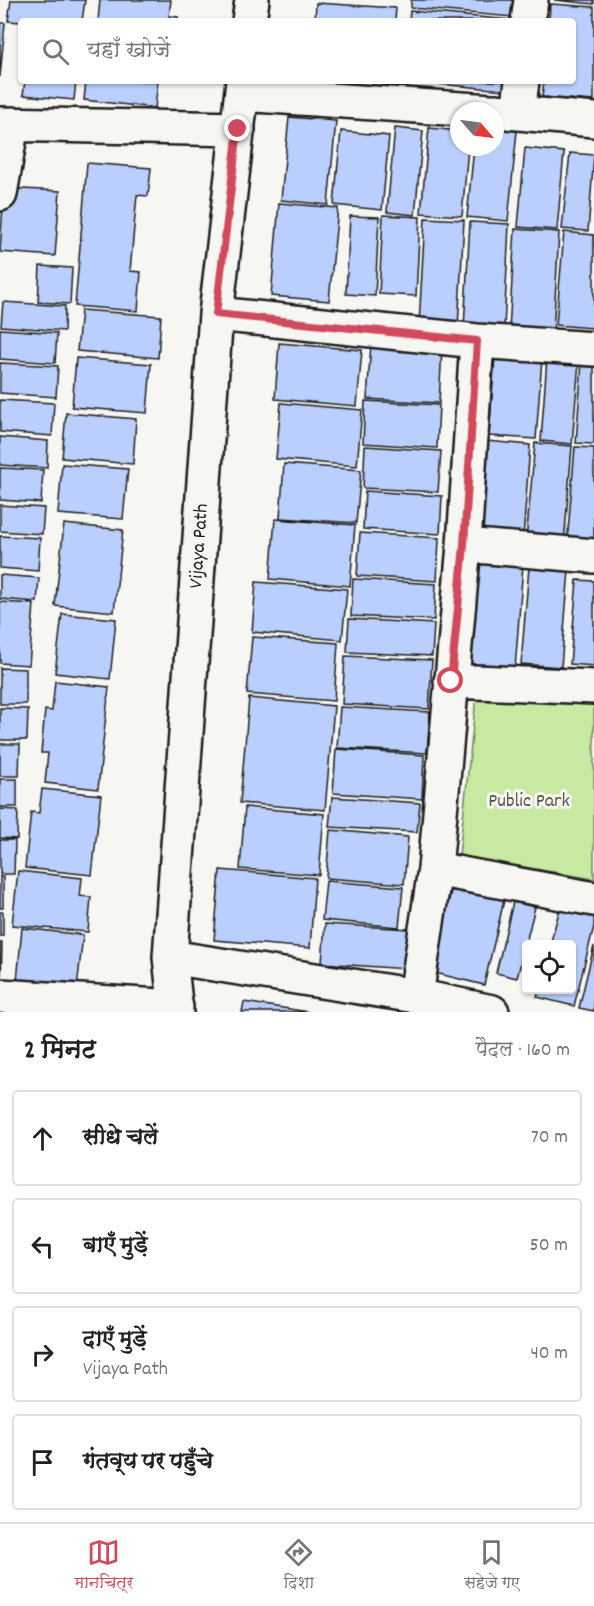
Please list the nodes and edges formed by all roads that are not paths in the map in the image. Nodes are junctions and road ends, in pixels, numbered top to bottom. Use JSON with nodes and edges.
{"nodes":[{"id":1,"x":252,"y":0,"type":"edge"},
{"id":2,"x":531,"y":0,"type":"edge"},
{"id":3,"x":249,"y":18,"type":"edge"},
{"id":4,"x":528,"y":18,"type":"edge"},
{"id":5,"x":520,"y":84,"type":"edge"},
{"id":6,"x":242,"y":87,"type":"edge"},
{"id":7,"x":450,"y":107,"type":"edge"},
{"id":8,"x":504,"y":109,"type":"edge"},
{"id":9,"x":504,"y":112,"type":"edge"},
{"id":10,"x":594,"y":120,"type":"edge"},
{"id":11,"x":6,"y":124,"type":"edge"},
{"id":12,"x":238,"y":129,"type":"junction"},
{"id":13,"x":0,"y":194,"type":"edge"},
{"id":14,"x":216,"y":314,"type":"junction"},
{"id":15,"x":477,"y":341,"type":"junction"},
{"id":16,"x":594,"y":349,"type":"edge"},
{"id":17,"x":464,"y":545,"type":"junction"},
{"id":18,"x":594,"y":556,"type":"edge"},
{"id":19,"x":451,"y":681,"type":"junction"},
{"id":20,"x":594,"y":687,"type":"edge"},
{"id":21,"x":435,"y":869,"type":"junction"},
{"id":22,"x":594,"y":899,"type":"edge"},
{"id":23,"x":170,"y":957,"type":"junction"},
{"id":24,"x":0,"y":996,"type":"edge"},
{"id":25,"x":416,"y":996,"type":"junction"},
{"id":26,"x":176,"y":1009,"type":"edge"},
{"id":27,"x":492,"y":1012,"type":"edge"}],
"edges":[{"from":1,"to":3,"type":"street"},
{"from":2,"to":4,"type":"street"},
{"from":5,"to":8,"type":"street"},
{"from":6,"to":7,"type":"street"},
{"from":6,"to":12,"type":"street","name":"Vijaya Path"},
{"from":9,"to":10,"type":"street"},
{"from":11,"to":12,"type":"street"},
{"from":11,"to":13,"type":"street"},
{"from":12,"to":14,"type":"street","name":"Vijaya Path"},
{"from":14,"to":15,"type":"street"},
{"from":14,"to":23,"type":"street","name":"Vijaya Path"},
{"from":15,"to":16,"type":"street"},
{"from":15,"to":17,"type":"street"},
{"from":17,"to":18,"type":"street"},
{"from":17,"to":19,"type":"street"},
{"from":19,"to":20,"type":"street"},
{"from":19,"to":21,"type":"street"},
{"from":21,"to":22,"type":"street"},
{"from":21,"to":25,"type":"street"},
{"from":23,"to":25,"type":"street"},
{"from":23,"to":26,"type":"street","name":"Vijaya Path"},
{"from":24,"to":26,"type":"street"},
{"from":25,"to":27,"type":"street"}]}
